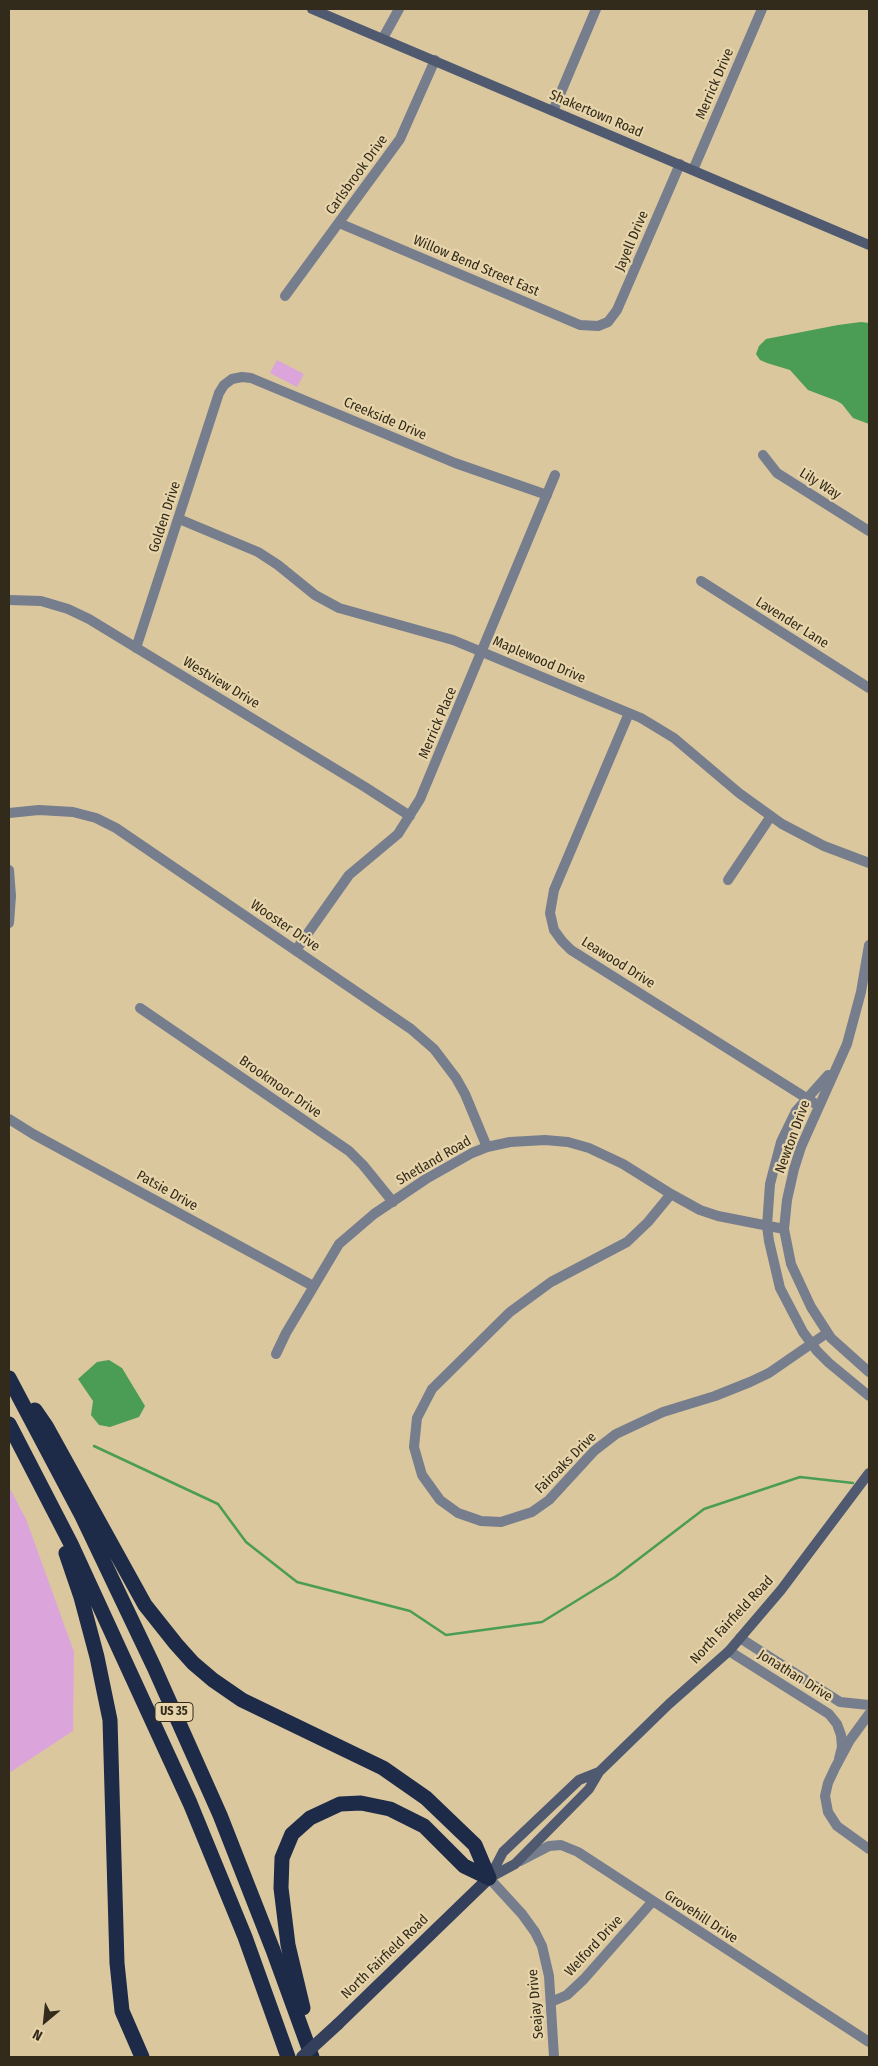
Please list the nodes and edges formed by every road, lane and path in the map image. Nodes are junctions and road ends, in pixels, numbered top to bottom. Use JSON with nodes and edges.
{"nodes":[{"id":1,"x":312,"y":9,"type":"edge"},
{"id":2,"x":399,"y":9,"type":"edge"},
{"id":3,"x":596,"y":9,"type":"edge"},
{"id":4,"x":762,"y":9,"type":"edge"},
{"id":5,"x":382,"y":38,"type":"junction"},
{"id":6,"x":435,"y":60,"type":"junction"},
{"id":7,"x":554,"y":111,"type":"junction"},
{"id":8,"x":680,"y":164,"type":"junction"},
{"id":9,"x":693,"y":170,"type":"junction"},
{"id":10,"x":339,"y":223,"type":"junction"},
{"id":11,"x":869,"y":245,"type":"edge"},
{"id":12,"x":285,"y":296,"type":"dead end"},
{"id":13,"x":604,"y":324,"type":"joint"},
{"id":14,"x":219,"y":393,"type":"joint"},
{"id":15,"x":763,"y":455,"type":"dead end"},
{"id":16,"x":556,"y":475,"type":"dead end"},
{"id":17,"x":547,"y":495,"type":"junction"},
{"id":18,"x":178,"y":519,"type":"junction"},
{"id":19,"x":869,"y":531,"type":"edge"},
{"id":20,"x":701,"y":581,"type":"dead end"},
{"id":21,"x":9,"y":600,"type":"edge"},
{"id":22,"x":136,"y":648,"type":"junction"},
{"id":23,"x":483,"y":651,"type":"junction"},
{"id":24,"x":869,"y":688,"type":"edge"},
{"id":25,"x":629,"y":713,"type":"junction"},
{"id":26,"x":9,"y":813,"type":"edge"},
{"id":27,"x":410,"y":816,"type":"junction"},
{"id":28,"x":771,"y":816,"type":"junction"},
{"id":29,"x":869,"y":863,"type":"edge"},
{"id":30,"x":9,"y":870,"type":"edge"},
{"id":31,"x":728,"y":880,"type":"dead end"},
{"id":32,"x":9,"y":923,"type":"edge"},
{"id":33,"x":869,"y":945,"type":"edge"},
{"id":34,"x":296,"y":950,"type":"junction"},
{"id":35,"x":140,"y":1008,"type":"dead end"},
{"id":36,"x":836,"y":1066,"type":"junction"},
{"id":37,"x":807,"y":1099,"type":"junction"},
{"id":38,"x":819,"y":1106,"type":"junction"},
{"id":39,"x":9,"y":1119,"type":"edge"},
{"id":40,"x":487,"y":1147,"type":"junction"},
{"id":41,"x":671,"y":1194,"type":"junction"},
{"id":42,"x":393,"y":1202,"type":"junction"},
{"id":43,"x":767,"y":1226,"type":"junction"},
{"id":44,"x":784,"y":1229,"type":"junction"},
{"id":45,"x":313,"y":1286,"type":"junction"},
{"id":46,"x":827,"y":1333,"type":"junction"},
{"id":47,"x":811,"y":1344,"type":"junction"},
{"id":48,"x":276,"y":1354,"type":"dead end"},
{"id":49,"x":869,"y":1372,"type":"edge"},
{"id":50,"x":9,"y":1373,"type":"edge"},
{"id":51,"x":9,"y":1378,"type":"edge"},
{"id":52,"x":869,"y":1396,"type":"edge"},
{"id":53,"x":9,"y":1424,"type":"edge"},
{"id":54,"x":869,"y":1473,"type":"edge"},
{"id":55,"x":36,"y":1477,"type":"junction"},
{"id":56,"x":740,"y":1638,"type":"junction"},
{"id":57,"x":729,"y":1650,"type":"junction"},
{"id":58,"x":869,"y":1706,"type":"edge"},
{"id":59,"x":869,"y":1714,"type":"edge"},
{"id":60,"x":839,"y":1759,"type":"junction"},
{"id":61,"x":599,"y":1772,"type":"junction"},
{"id":62,"x":869,"y":1849,"type":"edge"},
{"id":63,"x":515,"y":1864,"type":"junction"},
{"id":64,"x":489,"y":1878,"type":"junction"},
{"id":65,"x":652,"y":1902,"type":"junction"},
{"id":66,"x":550,"y":2002,"type":"junction"},
{"id":67,"x":869,"y":2042,"type":"edge"},
{"id":68,"x":142,"y":2057,"type":"edge"},
{"id":69,"x":288,"y":2057,"type":"edge"},
{"id":70,"x":302,"y":2057,"type":"edge"},
{"id":71,"x":313,"y":2057,"type":"edge"},
{"id":72,"x":554,"y":2057,"type":"edge"}],
"edges":[{"from":1,"to":5,"type":"main road","name":"Shakertown Road"},
{"from":2,"to":5,"type":"street"},
{"from":3,"to":7,"type":"street"},
{"from":4,"to":9,"type":"street","name":"Merrick Drive"},
{"from":5,"to":6,"type":"main road","name":"Shakertown Road"},
{"from":6,"to":7,"type":"main road","name":"Shakertown Road"},
{"from":6,"to":10,"type":"street","name":"Carlsbrook Drive"},
{"from":7,"to":8,"type":"main road","name":"Shakertown Road"},
{"from":8,"to":9,"type":"main road","name":"Shakertown Road"},
{"from":8,"to":13,"type":"street","name":"Jayell Drive"},
{"from":9,"to":11,"type":"main road","name":"Shakertown Road"},
{"from":10,"to":12,"type":"street","name":"Carlsbrook Drive"},
{"from":10,"to":13,"type":"street","name":"Willow Bend Street East"},
{"from":14,"to":17,"type":"street","name":"Creekside Drive"},
{"from":14,"to":18,"type":"street","name":"Golden Drive"},
{"from":15,"to":19,"type":"street","name":"Lily Way"},
{"from":16,"to":17,"type":"street","name":"Merrick Place"},
{"from":17,"to":23,"type":"street","name":"Merrick Place"},
{"from":18,"to":22,"type":"street","name":"Golden Drive"},
{"from":18,"to":23,"type":"street","name":"Maplewood Drive"},
{"from":20,"to":24,"type":"street","name":"Lavender Lane"},
{"from":21,"to":22,"type":"street","name":"Westview Drive"},
{"from":22,"to":27,"type":"street","name":"Westview Drive"},
{"from":23,"to":25,"type":"street","name":"Maplewood Drive"},
{"from":23,"to":27,"type":"street","name":"Merrick Place"},
{"from":25,"to":28,"type":"street","name":"Maplewood Drive"},
{"from":25,"to":37,"type":"street","name":"Leawood Drive"},
{"from":26,"to":34,"type":"street","name":"Wooster Drive"},
{"from":27,"to":34,"type":"street","name":"Merrick Place"},
{"from":28,"to":29,"type":"street","name":"Maplewood Drive"},
{"from":28,"to":31,"type":"street"},
{"from":30,"to":32,"type":"street"},
{"from":33,"to":36,"type":"street","name":"Newton Drive"},
{"from":34,"to":40,"type":"street","name":"Wooster Drive"},
{"from":35,"to":42,"type":"street","name":"Brookmoor Drive"},
{"from":36,"to":37,"type":"street","name":"Newton Drive"},
{"from":36,"to":38,"type":"street","name":"Newton Drive"},
{"from":37,"to":38,"type":"street","name":"Leawood Drive"},
{"from":37,"to":43,"type":"street","name":"Newton Drive"},
{"from":38,"to":44,"type":"street","name":"Newton Drive"},
{"from":39,"to":45,"type":"street","name":"Patsie Drive"},
{"from":40,"to":41,"type":"street","name":"Shetland Road"},
{"from":40,"to":42,"type":"street","name":"Shetland Road"},
{"from":41,"to":43,"type":"street","name":"Shetland Road"},
{"from":41,"to":47,"type":"street","name":"Fairoaks Drive"},
{"from":42,"to":45,"type":"street","name":"Shetland Road"},
{"from":43,"to":44,"type":"street","name":"Shetland Road"},
{"from":43,"to":47,"type":"street","name":"Newton Drive"},
{"from":44,"to":46,"type":"street","name":"Newton Drive"},
{"from":45,"to":48,"type":"street","name":"Shetland Road"},
{"from":46,"to":47,"type":"street","name":"Fairoaks Drive"},
{"from":46,"to":49,"type":"street","name":"Newton Drive"},
{"from":47,"to":52,"type":"street","name":"Newton Drive"},
{"from":50,"to":64,"type":"highway"},
{"from":51,"to":71,"type":"highway","number":"US 35"},
{"from":53,"to":55,"type":"highway","number":"US 35"},
{"from":54,"to":56,"type":"main road","name":"North Fairfield Road"},
{"from":55,"to":68,"type":"highway"},
{"from":55,"to":69,"type":"highway","number":"US 35"},
{"from":56,"to":57,"type":"main road","name":"North Fairfield Road"},
{"from":56,"to":58,"type":"street","name":"Jonathan Drive"},
{"from":57,"to":60,"type":"street","name":"Jonathan Drive"},
{"from":57,"to":61,"type":"main road","name":"North Fairfield Road"},
{"from":59,"to":60,"type":"street"},
{"from":60,"to":62,"type":"street"},
{"from":61,"to":63,"type":"main road","name":"North Fairfield Road"},
{"from":61,"to":64,"type":"main road","name":"North Fairfield Road"},
{"from":63,"to":64,"type":"main road","name":"North Fairfield Road"},
{"from":63,"to":65,"type":"street","name":"Grovehill Drive"},
{"from":64,"to":66,"type":"street","name":"Seajay Drive"},
{"from":64,"to":70,"type":"main road","name":"North Fairfield Road","bridge":true},
{"from":64,"to":71,"type":"highway"},
{"from":65,"to":66,"type":"street","name":"Welford Drive"},
{"from":65,"to":67,"type":"street","name":"Grovehill Drive"},
{"from":66,"to":72,"type":"street","name":"Seajay Drive"}]}
